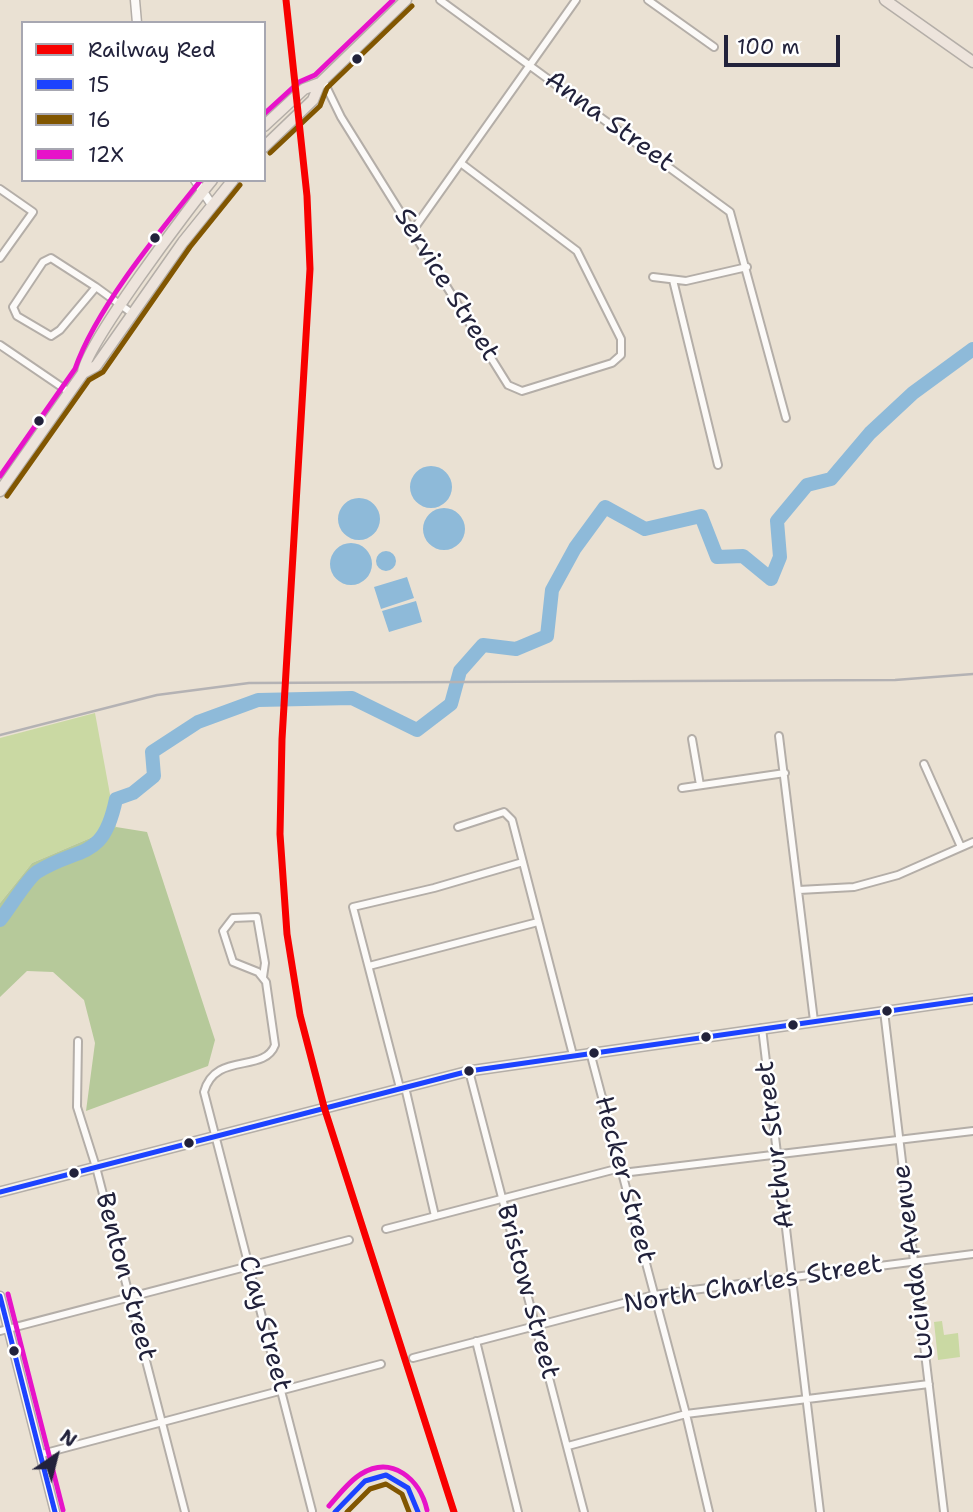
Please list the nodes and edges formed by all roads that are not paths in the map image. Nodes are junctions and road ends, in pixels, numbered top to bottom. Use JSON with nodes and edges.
{"nodes":[{"id":1,"x":135,"y":0,"type":"edge"},
{"id":2,"x":406,"y":0,"type":"edge"},
{"id":3,"x":440,"y":0,"type":"edge"},
{"id":4,"x":576,"y":0,"type":"edge"},
{"id":5,"x":648,"y":0,"type":"edge"},
{"id":6,"x":885,"y":0,"type":"edge"},
{"id":7,"x":137,"y":21,"type":"edge"},
{"id":8,"x":714,"y":47,"type":"dead end"},
{"id":9,"x":973,"y":62,"type":"edge"},
{"id":10,"x":531,"y":65,"type":"junction"},
{"id":11,"x":322,"y":82,"type":"junction"},
{"id":12,"x":266,"y":124,"type":"edge"},
{"id":13,"x":266,"y":145,"type":"edge"},
{"id":14,"x":462,"y":164,"type":"junction"},
{"id":15,"x":196,"y":182,"type":"edge"},
{"id":16,"x":210,"y":182,"type":"edge"},
{"id":17,"x":231,"y":182,"type":"edge"},
{"id":18,"x":0,"y":190,"type":"edge"},
{"id":19,"x":203,"y":192,"type":"junction"},
{"id":20,"x":212,"y":205,"type":"junction"},
{"id":21,"x":413,"y":230,"type":"junction"},
{"id":22,"x":0,"y":258,"type":"edge"},
{"id":23,"x":747,"y":267,"type":"junction"},
{"id":24,"x":653,"y":277,"type":"dead end"},
{"id":25,"x":673,"y":280,"type":"junction"},
{"id":26,"x":96,"y":287,"type":"junction"},
{"id":27,"x":121,"y":306,"type":"junction"},
{"id":28,"x":133,"y":314,"type":"junction"},
{"id":29,"x":0,"y":345,"type":"edge"},
{"id":30,"x":83,"y":373,"type":"junction"},
{"id":31,"x":69,"y":392,"type":"junction"},
{"id":32,"x":786,"y":418,"type":"dead end"},
{"id":33,"x":718,"y":465,"type":"dead end"},
{"id":34,"x":0,"y":491,"type":"edge"},
{"id":35,"x":779,"y":736,"type":"dead end"},
{"id":36,"x":692,"y":739,"type":"dead end"},
{"id":37,"x":924,"y":764,"type":"dead end"},
{"id":38,"x":785,"y":774,"type":"junction"},
{"id":39,"x":700,"y":785,"type":"junction"},
{"id":40,"x":682,"y":788,"type":"dead end"},
{"id":41,"x":458,"y":827,"type":"dead end"},
{"id":42,"x":973,"y":842,"type":"edge"},
{"id":43,"x":961,"y":847,"type":"junction"},
{"id":44,"x":523,"y":862,"type":"junction"},
{"id":45,"x":799,"y":890,"type":"junction"},
{"id":46,"x":538,"y":922,"type":"junction"},
{"id":47,"x":369,"y":966,"type":"junction"},
{"id":48,"x":263,"y":977,"type":"junction"},
{"id":49,"x":973,"y":999,"type":"edge"},
{"id":50,"x":884,"y":1011,"type":"junction"},
{"id":51,"x":814,"y":1021,"type":"junction"},
{"id":52,"x":762,"y":1028,"type":"junction"},
{"id":53,"x":78,"y":1041,"type":"dead end"},
{"id":54,"x":590,"y":1052,"type":"junction"},
{"id":55,"x":573,"y":1055,"type":"junction"},
{"id":56,"x":469,"y":1071,"type":"junction"},
{"id":57,"x":402,"y":1088,"type":"junction"},
{"id":58,"x":973,"y":1131,"type":"edge"},
{"id":59,"x":215,"y":1137,"type":"junction"},
{"id":60,"x":899,"y":1138,"type":"junction"},
{"id":61,"x":777,"y":1154,"type":"junction"},
{"id":62,"x":96,"y":1167,"type":"junction"},
{"id":63,"x":621,"y":1171,"type":"junction"},
{"id":64,"x":0,"y":1192,"type":"edge"},
{"id":65,"x":502,"y":1198,"type":"junction"},
{"id":66,"x":435,"y":1216,"type":"junction"},
{"id":67,"x":386,"y":1229,"type":"dead end"},
{"id":68,"x":349,"y":1240,"type":"dead end"},
{"id":69,"x":973,"y":1254,"type":"edge"},
{"id":70,"x":914,"y":1261,"type":"junction"},
{"id":71,"x":248,"y":1266,"type":"junction"},
{"id":72,"x":792,"y":1277,"type":"junction"},
{"id":73,"x":654,"y":1295,"type":"junction"},
{"id":74,"x":0,"y":1296,"type":"edge"},
{"id":75,"x":130,"y":1297,"type":"junction"},
{"id":76,"x":535,"y":1326,"type":"junction"},
{"id":77,"x":4,"y":1330,"type":"edge"},
{"id":78,"x":476,"y":1341,"type":"junction"},
{"id":79,"x":413,"y":1358,"type":"dead end"},
{"id":80,"x":381,"y":1364,"type":"dead end"},
{"id":81,"x":929,"y":1384,"type":"junction"},
{"id":82,"x":282,"y":1390,"type":"junction"},
{"id":83,"x":806,"y":1399,"type":"junction"},
{"id":84,"x":686,"y":1414,"type":"junction"},
{"id":85,"x":163,"y":1421,"type":"junction"},
{"id":86,"x":568,"y":1446,"type":"junction"},
{"id":87,"x":42,"y":1454,"type":"junction"},
{"id":88,"x":312,"y":1511,"type":"edge"},
{"id":89,"x":55,"y":1512,"type":"edge"},
{"id":90,"x":185,"y":1512,"type":"edge"},
{"id":91,"x":517,"y":1512,"type":"edge"},
{"id":92,"x":584,"y":1512,"type":"edge"},
{"id":93,"x":709,"y":1512,"type":"edge"},
{"id":94,"x":820,"y":1512,"type":"edge"},
{"id":95,"x":944,"y":1512,"type":"edge"}],
"edges":[{"from":1,"to":7,"type":"street"},
{"from":2,"to":11,"type":"main road"},
{"from":3,"to":10,"type":"street","name":"Anna Street"},
{"from":4,"to":10,"type":"street"},
{"from":5,"to":8,"type":"street"},
{"from":6,"to":9,"type":"main road"},
{"from":10,"to":14,"type":"street"},
{"from":10,"to":23,"type":"street","name":"Anna Street"},
{"from":11,"to":12,"type":"main road"},
{"from":11,"to":13,"type":"main road"},
{"from":11,"to":21,"type":"street","name":"Service Street"},
{"from":14,"to":21,"type":"street"},
{"from":14,"to":21,"type":"street","name":"Service Street"},
{"from":15,"to":19,"type":"street"},
{"from":16,"to":19,"type":"main road"},
{"from":17,"to":20,"type":"main road"},
{"from":18,"to":22,"type":"street"},
{"from":19,"to":20,"type":"street"},
{"from":19,"to":27,"type":"main road"},
{"from":20,"to":28,"type":"main road"},
{"from":23,"to":25,"type":"street"},
{"from":23,"to":32,"type":"street","name":"Anna Street"},
{"from":24,"to":25,"type":"street"},
{"from":25,"to":33,"type":"street"},
{"from":26,"to":26,"type":"street"},
{"from":26,"to":27,"type":"street"},
{"from":27,"to":28,"type":"street"},
{"from":27,"to":30,"type":"main road"},
{"from":28,"to":30,"type":"main road"},
{"from":29,"to":31,"type":"street"},
{"from":30,"to":31,"type":"main road"},
{"from":31,"to":34,"type":"main road"},
{"from":35,"to":38,"type":"street"},
{"from":36,"to":39,"type":"street"},
{"from":37,"to":43,"type":"street"},
{"from":38,"to":39,"type":"street"},
{"from":38,"to":45,"type":"street"},
{"from":39,"to":40,"type":"street"},
{"from":41,"to":44,"type":"street"},
{"from":42,"to":43,"type":"street"},
{"from":43,"to":45,"type":"street"},
{"from":44,"to":46,"type":"street"},
{"from":44,"to":47,"type":"street"},
{"from":45,"to":51,"type":"street"},
{"from":46,"to":47,"type":"street"},
{"from":46,"to":55,"type":"street"},
{"from":47,"to":57,"type":"street"},
{"from":48,"to":48,"type":"street"},
{"from":48,"to":59,"type":"street","name":"Clay Street"},
{"from":49,"to":50,"type":"main road"},
{"from":50,"to":51,"type":"main road"},
{"from":50,"to":60,"type":"street","name":"Lucinda Avenue"},
{"from":51,"to":52,"type":"main road"},
{"from":52,"to":54,"type":"main road"},
{"from":52,"to":61,"type":"street","name":"Arthur Street"},
{"from":53,"to":62,"type":"street","name":"Benton Street"},
{"from":54,"to":55,"type":"main road"},
{"from":54,"to":63,"type":"street","name":"Hecker Street"},
{"from":55,"to":56,"type":"main road"},
{"from":56,"to":57,"type":"main road"},
{"from":56,"to":65,"type":"street","name":"Bristow Street"},
{"from":57,"to":59,"type":"main road"},
{"from":57,"to":66,"type":"street"},
{"from":58,"to":60,"type":"street"},
{"from":59,"to":62,"type":"main road"},
{"from":59,"to":71,"type":"street","name":"Clay Street"},
{"from":60,"to":61,"type":"street"},
{"from":60,"to":70,"type":"street","name":"Lucinda Avenue"},
{"from":61,"to":63,"type":"street"},
{"from":61,"to":72,"type":"street","name":"Arthur Street"},
{"from":62,"to":64,"type":"main road"},
{"from":62,"to":75,"type":"street","name":"Benton Street"},
{"from":63,"to":65,"type":"street"},
{"from":63,"to":73,"type":"street","name":"Hecker Street"},
{"from":65,"to":66,"type":"street"},
{"from":65,"to":76,"type":"street","name":"Bristow Street"},
{"from":66,"to":67,"type":"street"},
{"from":68,"to":71,"type":"street"},
{"from":69,"to":70,"type":"street","name":"North Charles Street"},
{"from":70,"to":72,"type":"street","name":"North Charles Street"},
{"from":70,"to":81,"type":"street","name":"Lucinda Avenue"},
{"from":71,"to":75,"type":"street"},
{"from":71,"to":82,"type":"street","name":"Clay Street"},
{"from":72,"to":73,"type":"street","name":"North Charles Street"},
{"from":72,"to":83,"type":"street","name":"Arthur Street"},
{"from":73,"to":76,"type":"street","name":"North Charles Street"},
{"from":73,"to":84,"type":"street","name":"Hecker Street"},
{"from":74,"to":77,"type":"street"},
{"from":75,"to":77,"type":"street"},
{"from":75,"to":85,"type":"street","name":"Benton Street"},
{"from":76,"to":78,"type":"street","name":"North Charles Street"},
{"from":76,"to":86,"type":"street","name":"Bristow Street"},
{"from":77,"to":87,"type":"street"},
{"from":78,"to":79,"type":"street","name":"North Charles Street"},
{"from":78,"to":91,"type":"street"},
{"from":80,"to":82,"type":"street"},
{"from":81,"to":83,"type":"street"},
{"from":81,"to":95,"type":"street","name":"Lucinda Avenue"},
{"from":82,"to":85,"type":"street"},
{"from":82,"to":88,"type":"street","name":"Clay Street"},
{"from":83,"to":84,"type":"street"},
{"from":83,"to":94,"type":"street","name":"Arthur Street"},
{"from":84,"to":86,"type":"street"},
{"from":84,"to":93,"type":"street","name":"Hecker Street"},
{"from":85,"to":87,"type":"street"},
{"from":85,"to":90,"type":"street","name":"Benton Street"},
{"from":86,"to":92,"type":"street","name":"Bristow Street"},
{"from":87,"to":89,"type":"street"}]}
